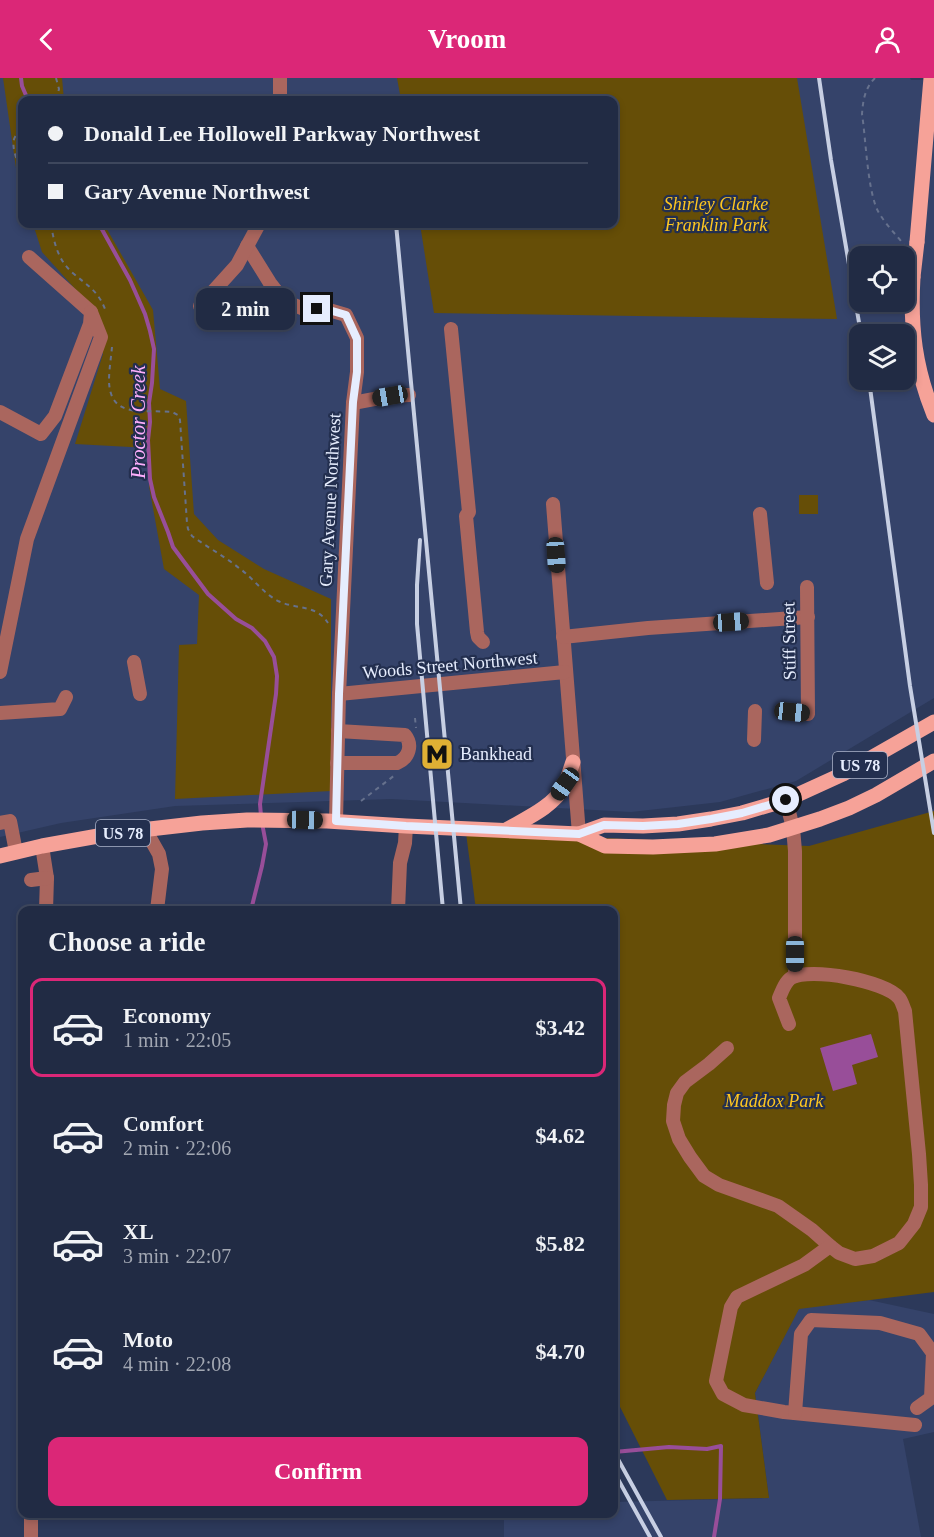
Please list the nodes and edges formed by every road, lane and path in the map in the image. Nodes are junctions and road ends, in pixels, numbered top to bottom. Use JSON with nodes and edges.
{"nodes":[{"id":1,"x":280,"y":78,"type":"edge"},
{"id":2,"x":875,"y":78,"type":"edge"},
{"id":3,"x":930,"y":78,"type":"edge"},
{"id":4,"x":56,"y":79,"type":"edge"},
{"id":5,"x":57,"y":96,"type":"edge"},
{"id":6,"x":280,"y":96,"type":"edge"},
{"id":7,"x":18,"y":133,"type":"edge"},
{"id":8,"x":18,"y":165,"type":"edge"},
{"id":9,"x":257,"y":228,"type":"edge"},
{"id":10,"x":248,"y":246,"type":"junction"},
{"id":11,"x":912,"y":246,"type":"joint"},
{"id":12,"x":29,"y":257,"type":"dead end"},
{"id":13,"x":200,"y":306,"type":"dead end"},
{"id":14,"x":91,"y":312,"type":"junction"},
{"id":15,"x":912,"y":312,"type":"edge"},
{"id":16,"x":451,"y":329,"type":"dead end"},
{"id":17,"x":409,"y":395,"type":"dead end"},
{"id":18,"x":353,"y":402,"type":"junction"},
{"id":19,"x":130,"y":410,"type":"dead end"},
{"id":20,"x":0,"y":412,"type":"edge"},
{"id":21,"x":934,"y":416,"type":"edge"},
{"id":22,"x":553,"y":504,"type":"dead end"},
{"id":23,"x":760,"y":514,"type":"dead end"},
{"id":24,"x":767,"y":583,"type":"dead end"},
{"id":25,"x":807,"y":588,"type":"dead end"},
{"id":26,"x":808,"y":617,"type":"junction"},
{"id":27,"x":332,"y":630,"type":"dead end"},
{"id":28,"x":562,"y":637,"type":"junction"},
{"id":29,"x":483,"y":642,"type":"dead end"},
{"id":30,"x":134,"y":662,"type":"dead end"},
{"id":31,"x":0,"y":672,"type":"edge"},
{"id":32,"x":565,"y":672,"type":"junction"},
{"id":33,"x":140,"y":694,"type":"dead end"},
{"id":34,"x":339,"y":694,"type":"junction"},
{"id":35,"x":66,"y":696,"type":"dead end"},
{"id":36,"x":755,"y":711,"type":"dead end"},
{"id":37,"x":792,"y":712,"type":"dead end"},
{"id":38,"x":0,"y":713,"type":"edge"},
{"id":39,"x":934,"y":722,"type":"edge"},
{"id":40,"x":338,"y":731,"type":"junction"},
{"id":41,"x":754,"y":740,"type":"dead end"},
{"id":42,"x":934,"y":761,"type":"edge"},
{"id":43,"x":573,"y":762,"type":"junction"},
{"id":44,"x":337,"y":763,"type":"junction"},
{"id":45,"x":786,"y":800,"type":"junction"},
{"id":46,"x":336,"y":821,"type":"junction"},
{"id":47,"x":0,"y":823,"type":"edge"},
{"id":48,"x":406,"y":826,"type":"junction"},
{"id":49,"x":793,"y":828,"type":"junction"},
{"id":50,"x":506,"y":830,"type":"junction"},
{"id":51,"x":146,"y":831,"type":"junction"},
{"id":52,"x":579,"y":834,"type":"junction"},
{"id":53,"x":42,"y":846,"type":"junction"},
{"id":54,"x":16,"y":852,"type":"junction"},
{"id":55,"x":0,"y":856,"type":"edge"},
{"id":56,"x":47,"y":878,"type":"junction"},
{"id":57,"x":31,"y":880,"type":"dead end"},
{"id":58,"x":46,"y":906,"type":"edge"},
{"id":59,"x":157,"y":906,"type":"edge"},
{"id":60,"x":398,"y":906,"type":"edge"},
{"id":61,"x":795,"y":976,"type":"junction"},
{"id":62,"x":789,"y":1024,"type":"dead end"},
{"id":63,"x":727,"y":1048,"type":"dead end"},
{"id":64,"x":830,"y":1246,"type":"junction"},
{"id":65,"x":933,"y":1399,"type":"edge"},
{"id":66,"x":917,"y":1408,"type":"dead end"},
{"id":67,"x":795,"y":1413,"type":"junction"},
{"id":68,"x":915,"y":1425,"type":"dead end"},
{"id":69,"x":31,"y":1518,"type":"edge"},
{"id":70,"x":31,"y":1537,"type":"edge"}],
"edges":[{"from":1,"to":6,"type":"street"},
{"from":2,"to":11,"type":"path"},
{"from":3,"to":11,"type":"main road"},
{"from":4,"to":5,"type":"path"},
{"from":7,"to":8,"type":"path"},
{"from":9,"to":10,"type":"street"},
{"from":10,"to":13,"type":"street"},
{"from":10,"to":18,"type":"street","name":"Gary Avenue Northwest"},
{"from":12,"to":14,"type":"street"},
{"from":14,"to":20,"type":"street"},
{"from":14,"to":31,"type":"street"},
{"from":15,"to":21,"type":"main road","bridge":true},
{"from":16,"to":29,"type":"street"},
{"from":17,"to":18,"type":"street"},
{"from":18,"to":34,"type":"street","name":"Gary Avenue Northwest"},
{"from":19,"to":27,"type":"path"},
{"from":22,"to":28,"type":"street"},
{"from":23,"to":24,"type":"street"},
{"from":25,"to":26,"type":"street","name":"Stiff Street"},
{"from":26,"to":28,"type":"street"},
{"from":26,"to":37,"type":"street","name":"Stiff Street"},
{"from":28,"to":32,"type":"street"},
{"from":30,"to":33,"type":"street"},
{"from":32,"to":34,"type":"street","name":"Woods Street Northwest"},
{"from":32,"to":43,"type":"street"},
{"from":34,"to":40,"type":"street","name":"Gary Avenue Northwest"},
{"from":35,"to":38,"type":"street"},
{"from":36,"to":41,"type":"street"},
{"from":39,"to":45,"type":"main road","number":"US 78"},
{"from":40,"to":44,"type":"street","name":"Gary Avenue Northwest"},
{"from":40,"to":44,"type":"street"},
{"from":42,"to":49,"type":"main road","number":"US 78"},
{"from":43,"to":50,"type":"main road"},
{"from":43,"to":52,"type":"street"},
{"from":44,"to":46,"type":"street","name":"Gary Avenue Northwest"},
{"from":45,"to":49,"type":"street"},
{"from":45,"to":52,"type":"main road","number":"US 78"},
{"from":46,"to":48,"type":"main road","number":"US 78"},
{"from":46,"to":51,"type":"main road","number":"US 78"},
{"from":47,"to":54,"type":"street"},
{"from":48,"to":50,"type":"main road","number":"US 78"},
{"from":48,"to":60,"type":"street"},
{"from":49,"to":52,"type":"main road","number":"US 78"},
{"from":49,"to":61,"type":"street"},
{"from":50,"to":52,"type":"main road","number":"US 78"},
{"from":51,"to":53,"type":"main road","number":"US 78"},
{"from":51,"to":59,"type":"street"},
{"from":53,"to":54,"type":"main road","number":"US 78"},
{"from":53,"to":56,"type":"street"},
{"from":54,"to":55,"type":"main road","number":"US 78"},
{"from":56,"to":57,"type":"street"},
{"from":56,"to":58,"type":"street"},
{"from":61,"to":62,"type":"street"},
{"from":61,"to":64,"type":"street"},
{"from":63,"to":64,"type":"street"},
{"from":64,"to":67,"type":"street"},
{"from":65,"to":66,"type":"street"},
{"from":65,"to":67,"type":"street"},
{"from":67,"to":68,"type":"street"},
{"from":69,"to":70,"type":"street"}]}
